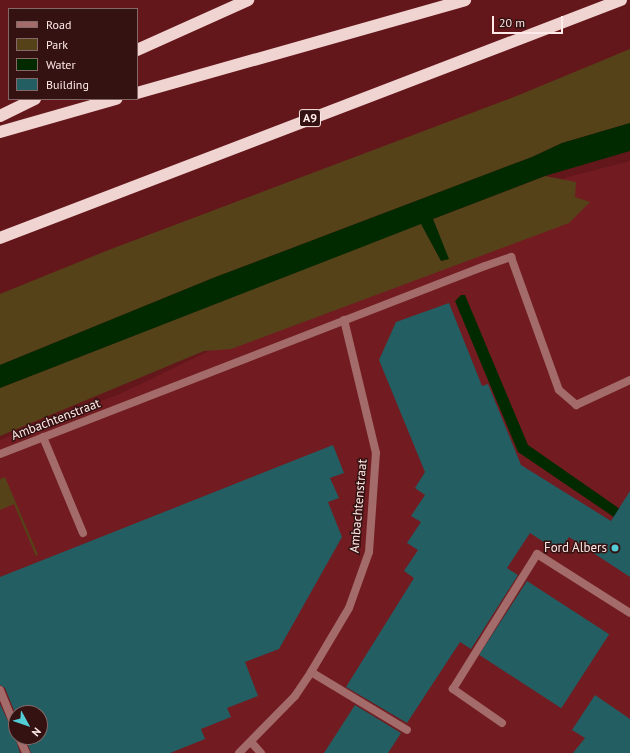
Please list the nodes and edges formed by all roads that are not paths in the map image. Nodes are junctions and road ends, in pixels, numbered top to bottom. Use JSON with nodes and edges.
{"nodes":[{"id":1,"x":248,"y":0,"type":"edge"},
{"id":2,"x":465,"y":0,"type":"edge"},
{"id":3,"x":621,"y":0,"type":"edge"},
{"id":4,"x":138,"y":50,"type":"edge"},
{"id":5,"x":138,"y":93,"type":"edge"},
{"id":6,"x":33,"y":100,"type":"edge"},
{"id":7,"x":112,"y":100,"type":"edge"},
{"id":8,"x":0,"y":116,"type":"edge"},
{"id":9,"x":0,"y":132,"type":"edge"},
{"id":10,"x":0,"y":238,"type":"edge"},
{"id":11,"x":344,"y":320,"type":"junction"},
{"id":12,"x":630,"y":380,"type":"edge"},
{"id":13,"x":44,"y":437,"type":"junction"},
{"id":14,"x":0,"y":454,"type":"edge"},
{"id":15,"x":83,"y":533,"type":"dead end"},
{"id":16,"x":630,"y":613,"type":"edge"},
{"id":17,"x":311,"y":672,"type":"junction"},
{"id":18,"x":0,"y":690,"type":"edge"},
{"id":19,"x":8,"y":710,"type":"edge"},
{"id":20,"x":502,"y":723,"type":"dead end"},
{"id":21,"x":407,"y":730,"type":"dead end"},
{"id":22,"x":251,"y":742,"type":"junction"},
{"id":23,"x":239,"y":753,"type":"edge"},
{"id":24,"x":261,"y":753,"type":"edge"}],
"edges":[{"from":1,"to":4,"type":"highway"},
{"from":2,"to":5,"type":"highway"},
{"from":3,"to":10,"type":"highway","number":"A9"},
{"from":6,"to":8,"type":"highway"},
{"from":7,"to":9,"type":"highway"},
{"from":11,"to":12,"type":"street","name":"Ambachtenstraat"},
{"from":11,"to":13,"type":"street","name":"Ambachtenstraat"},
{"from":11,"to":17,"type":"street","name":"Ambachtenstraat"},
{"from":13,"to":14,"type":"street","name":"Ambachtenstraat"},
{"from":13,"to":15,"type":"street"},
{"from":16,"to":20,"type":"street"},
{"from":17,"to":21,"type":"street"},
{"from":17,"to":22,"type":"street","name":"Ambachtenstraat"},
{"from":18,"to":19,"type":"street"},
{"from":22,"to":23,"type":"street","name":"Ambachtenstraat"},
{"from":22,"to":24,"type":"street"}]}
